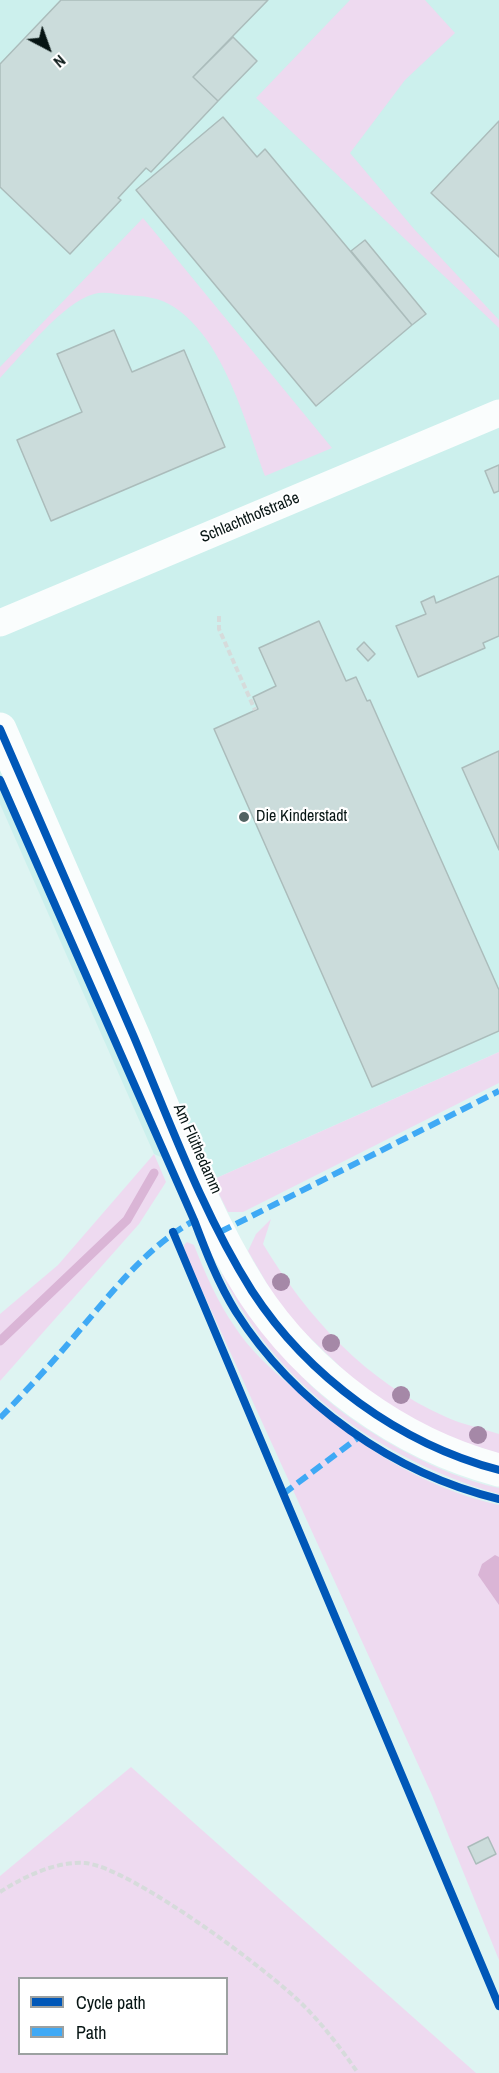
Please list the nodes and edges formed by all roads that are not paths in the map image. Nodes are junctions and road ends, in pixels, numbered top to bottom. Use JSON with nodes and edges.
{"nodes":[{"id":1,"x":499,"y":413,"type":"edge"},
{"id":2,"x":0,"y":623,"type":"edge"},
{"id":3,"x":0,"y":729,"type":"edge"},
{"id":4,"x":499,"y":1470,"type":"edge"}],
"edges":[{"from":1,"to":2,"type":"street","name":"Schlachthofstraße"},
{"from":3,"to":4,"type":"main road","name":"Am Flüthedamm"}]}
